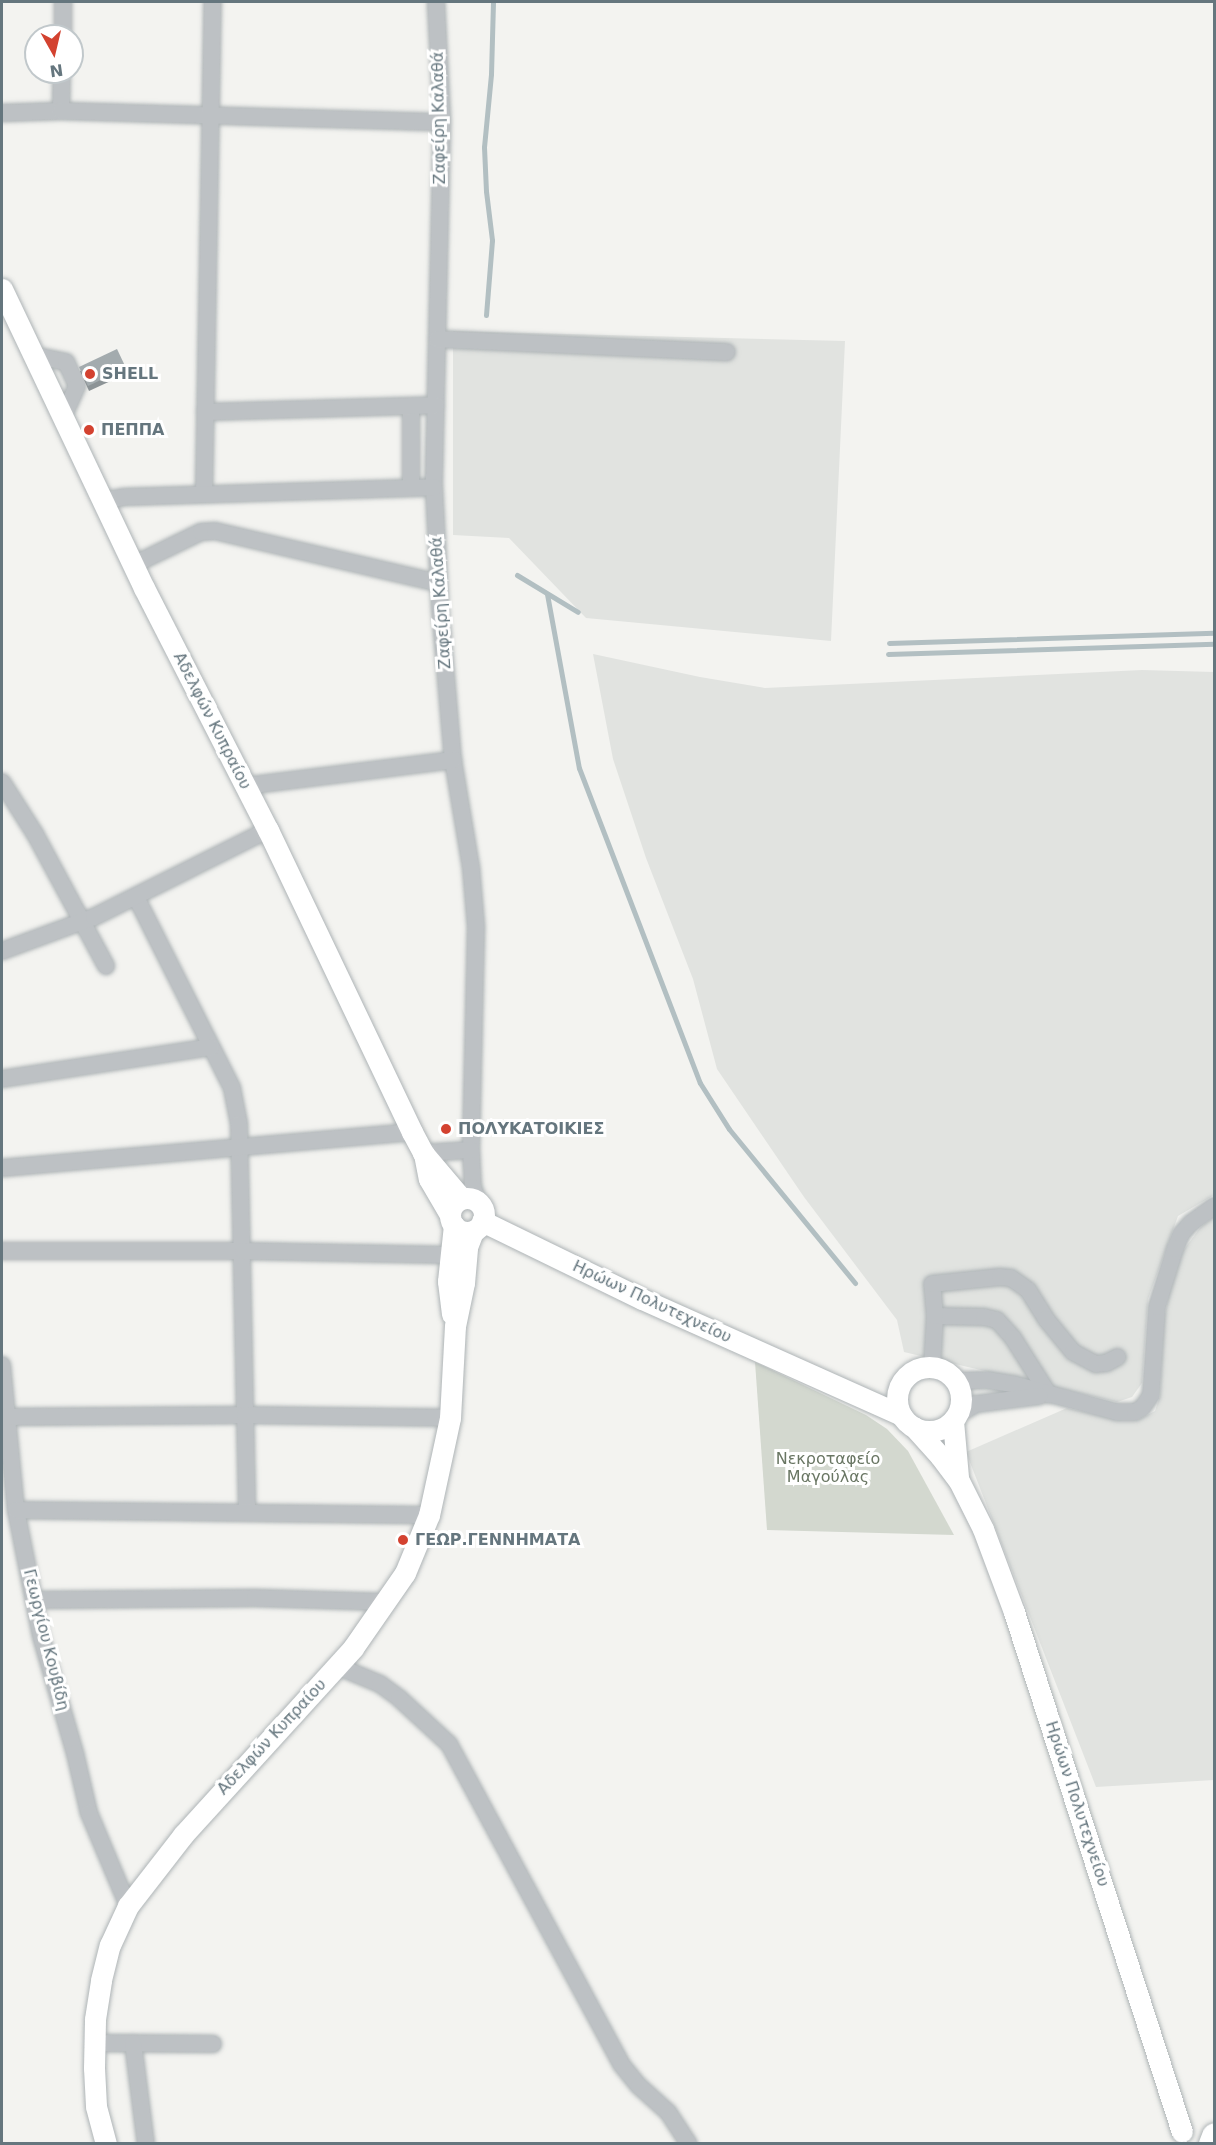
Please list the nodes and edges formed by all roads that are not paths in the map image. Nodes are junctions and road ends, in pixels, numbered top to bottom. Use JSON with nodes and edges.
{"nodes":[{"id":1,"x":63,"y":2,"type":"edge"},
{"id":2,"x":213,"y":2,"type":"edge"},
{"id":3,"x":436,"y":2,"type":"edge"},
{"id":4,"x":63,"y":24,"type":"edge"},
{"id":5,"x":62,"y":84,"type":"edge"},
{"id":6,"x":61,"y":111,"type":"junction"},
{"id":7,"x":2,"y":113,"type":"edge"},
{"id":8,"x":212,"y":116,"type":"junction"},
{"id":9,"x":442,"y":122,"type":"junction"},
{"id":10,"x":3,"y":295,"type":"edge"},
{"id":11,"x":437,"y":339,"type":"junction"},
{"id":12,"x":727,"y":352,"type":"dead end"},
{"id":13,"x":436,"y":405,"type":"junction"},
{"id":14,"x":411,"y":406,"type":"junction"},
{"id":15,"x":205,"y":412,"type":"junction"},
{"id":16,"x":411,"y":487,"type":"junction"},
{"id":17,"x":434,"y":487,"type":"junction"},
{"id":18,"x":204,"y":494,"type":"junction"},
{"id":19,"x":102,"y":501,"type":"junction"},
{"id":20,"x":133,"y":565,"type":"junction"},
{"id":21,"x":438,"y":582,"type":"junction"},
{"id":22,"x":453,"y":760,"type":"junction"},
{"id":23,"x":2,"y":782,"type":"edge"},
{"id":24,"x":245,"y":786,"type":"junction"},
{"id":25,"x":268,"y":830,"type":"junction"},
{"id":26,"x":136,"y":897,"type":"junction"},
{"id":27,"x":80,"y":922,"type":"junction"},
{"id":28,"x":2,"y":951,"type":"edge"},
{"id":29,"x":106,"y":966,"type":"dead end"},
{"id":30,"x":211,"y":1047,"type":"junction"},
{"id":31,"x":2,"y":1079,"type":"edge"},
{"id":32,"x":412,"y":1132,"type":"junction"},
{"id":33,"x":241,"y":1148,"type":"junction"},
{"id":34,"x":471,"y":1150,"type":"junction"},
{"id":35,"x":423,"y":1153,"type":"junction"},
{"id":36,"x":2,"y":1168,"type":"edge"},
{"id":37,"x":1215,"y":1206,"type":"edge"},
{"id":38,"x":467,"y":1216,"type":"junction"},
{"id":39,"x":2,"y":1251,"type":"edge"},
{"id":40,"x":243,"y":1251,"type":"junction"},
{"id":41,"x":448,"y":1255,"type":"junction"},
{"id":42,"x":935,"y":1316,"type":"junction"},
{"id":43,"x":455,"y":1326,"type":"junction"},
{"id":44,"x":1118,"y":1357,"type":"dead end"},
{"id":45,"x":2,"y":1365,"type":"edge"},
{"id":46,"x":932,"y":1367,"type":"junction"},
{"id":47,"x":824,"y":1380,"type":"junction"},
{"id":48,"x":956,"y":1381,"type":"junction"},
{"id":49,"x":902,"y":1382,"type":"junction"},
{"id":50,"x":1049,"y":1395,"type":"junction"},
{"id":51,"x":245,"y":1415,"type":"junction"},
{"id":52,"x":5,"y":1417,"type":"junction"},
{"id":53,"x":450,"y":1418,"type":"junction"},
{"id":54,"x":955,"y":1418,"type":"junction"},
{"id":55,"x":908,"y":1421,"type":"junction"},
{"id":56,"x":959,"y":1481,"type":"junction"},
{"id":57,"x":16,"y":1510,"type":"junction"},
{"id":58,"x":247,"y":1511,"type":"junction"},
{"id":59,"x":429,"y":1515,"type":"junction"},
{"id":60,"x":34,"y":1600,"type":"junction"},
{"id":61,"x":387,"y":1602,"type":"junction"},
{"id":62,"x":337,"y":1666,"type":"junction"},
{"id":63,"x":128,"y":1906,"type":"junction"},
{"id":64,"x":94,"y":2043,"type":"junction"},
{"id":65,"x":133,"y":2043,"type":"junction"},
{"id":66,"x":213,"y":2044,"type":"dead end"},
{"id":67,"x":1182,"y":2132,"type":"dead end"},
{"id":68,"x":1215,"y":2136,"type":"edge"},
{"id":69,"x":106,"y":2144,"type":"edge"},
{"id":70,"x":146,"y":2144,"type":"edge"},
{"id":71,"x":688,"y":2144,"type":"edge"},
{"id":72,"x":1211,"y":2144,"type":"edge"}],
"edges":[{"from":1,"to":4,"type":"street"},
{"from":2,"to":8,"type":"street"},
{"from":3,"to":9,"type":"street","name":"Ζαφείρη Καλαθά"},
{"from":5,"to":6,"type":"street"},
{"from":6,"to":7,"type":"street"},
{"from":6,"to":8,"type":"street"},
{"from":8,"to":9,"type":"street"},
{"from":8,"to":15,"type":"street"},
{"from":9,"to":11,"type":"street","name":"Ζαφείρη Καλαθά"},
{"from":10,"to":19,"type":"main road","name":"Αδελφών Κυπραίου"},
{"from":11,"to":12,"type":"street"},
{"from":11,"to":13,"type":"street","name":"Ζαφείρη Καλαθά"},
{"from":13,"to":14,"type":"street"},
{"from":13,"to":17,"type":"street","name":"Ζαφείρη Καλαθά"},
{"from":14,"to":15,"type":"street"},
{"from":14,"to":16,"type":"street"},
{"from":15,"to":18,"type":"street"},
{"from":16,"to":17,"type":"street"},
{"from":16,"to":18,"type":"street"},
{"from":17,"to":21,"type":"street","name":"Ζαφείρη Καλαθά"},
{"from":18,"to":19,"type":"street"},
{"from":19,"to":20,"type":"main road","name":"Αδελφών Κυπραίου"},
{"from":20,"to":21,"type":"street"},
{"from":20,"to":24,"type":"main road","name":"Αδελφών Κυπραίου"},
{"from":21,"to":22,"type":"street","name":"Ζαφείρη Καλαθά"},
{"from":22,"to":24,"type":"street"},
{"from":22,"to":34,"type":"street","name":"Ζαφείρη Καλαθά"},
{"from":23,"to":27,"type":"street"},
{"from":24,"to":25,"type":"main road","name":"Αδελφών Κυπραίου"},
{"from":25,"to":26,"type":"street"},
{"from":25,"to":32,"type":"main road","name":"Αδελφών Κυπραίου"},
{"from":26,"to":27,"type":"street"},
{"from":26,"to":30,"type":"street"},
{"from":27,"to":28,"type":"street"},
{"from":27,"to":29,"type":"street"},
{"from":30,"to":31,"type":"street"},
{"from":30,"to":33,"type":"street"},
{"from":32,"to":33,"type":"street"},
{"from":32,"to":35,"type":"main road","name":"Αδελφών Κυπραίου"},
{"from":33,"to":36,"type":"street"},
{"from":33,"to":40,"type":"street"},
{"from":34,"to":35,"type":"street"},
{"from":34,"to":38,"type":"street","name":"Ζαφείρη Καλαθά"},
{"from":35,"to":38,"type":"main road","name":"Αδελφών Κυπραίου"},
{"from":37,"to":50,"type":"street"},
{"from":38,"to":41,"type":"main road","name":"Αδελφών Κυπραίου"},
{"from":38,"to":43,"type":"main road","name":"Αδελφών Κυπραίου"},
{"from":38,"to":47,"type":"main road","name":"Ηρώων Πολυτεχνείου"},
{"from":39,"to":40,"type":"street"},
{"from":40,"to":41,"type":"street"},
{"from":40,"to":51,"type":"street"},
{"from":41,"to":43,"type":"main road","name":"Αδελφών Κυπραίου"},
{"from":42,"to":44,"type":"street"},
{"from":42,"to":46,"type":"street"},
{"from":42,"to":50,"type":"street"},
{"from":43,"to":53,"type":"main road","name":"Αδελφών Κυπραίου"},
{"from":45,"to":52,"type":"street","name":"Γεωργίου Κουβίδη"},
{"from":46,"to":48,"type":"main road"},
{"from":46,"to":49,"type":"main road"},
{"from":47,"to":49,"type":"main road","name":"Ηρώων Πολυτεχνείου"},
{"from":47,"to":55,"type":"main road","name":"Ηρώων Πολυτεχνείου"},
{"from":48,"to":50,"type":"street"},
{"from":48,"to":54,"type":"main road"},
{"from":49,"to":55,"type":"main road"},
{"from":50,"to":54,"type":"street"},
{"from":51,"to":52,"type":"street"},
{"from":51,"to":53,"type":"street"},
{"from":51,"to":58,"type":"street"},
{"from":52,"to":57,"type":"street","name":"Γεωργίου Κουβίδη"},
{"from":53,"to":59,"type":"main road","name":"Αδελφών Κυπραίου"},
{"from":54,"to":55,"type":"main road"},
{"from":54,"to":56,"type":"main road","name":"Ηρώων Πολυτεχνείου"},
{"from":55,"to":56,"type":"main road","name":"Ηρώων Πολυτεχνείου"},
{"from":56,"to":67,"type":"main road","name":"Ηρώων Πολυτεχνείου"},
{"from":57,"to":58,"type":"street"},
{"from":57,"to":60,"type":"street","name":"Γεωργίου Κουβίδη"},
{"from":58,"to":59,"type":"street"},
{"from":59,"to":61,"type":"main road","name":"Αδελφών Κυπραίου"},
{"from":60,"to":61,"type":"street"},
{"from":60,"to":63,"type":"street","name":"Γεωργίου Κουβίδη"},
{"from":61,"to":62,"type":"main road","name":"Αδελφών Κυπραίου"},
{"from":62,"to":63,"type":"main road","name":"Αδελφών Κυπραίου"},
{"from":62,"to":71,"type":"street"},
{"from":63,"to":64,"type":"main road","name":"Αδελφών Κυπραίου"},
{"from":64,"to":65,"type":"street"},
{"from":64,"to":69,"type":"main road","name":"Αδελφών Κυπραίου"},
{"from":65,"to":66,"type":"street"},
{"from":65,"to":70,"type":"street"},
{"from":68,"to":72,"type":"highway"}]}
